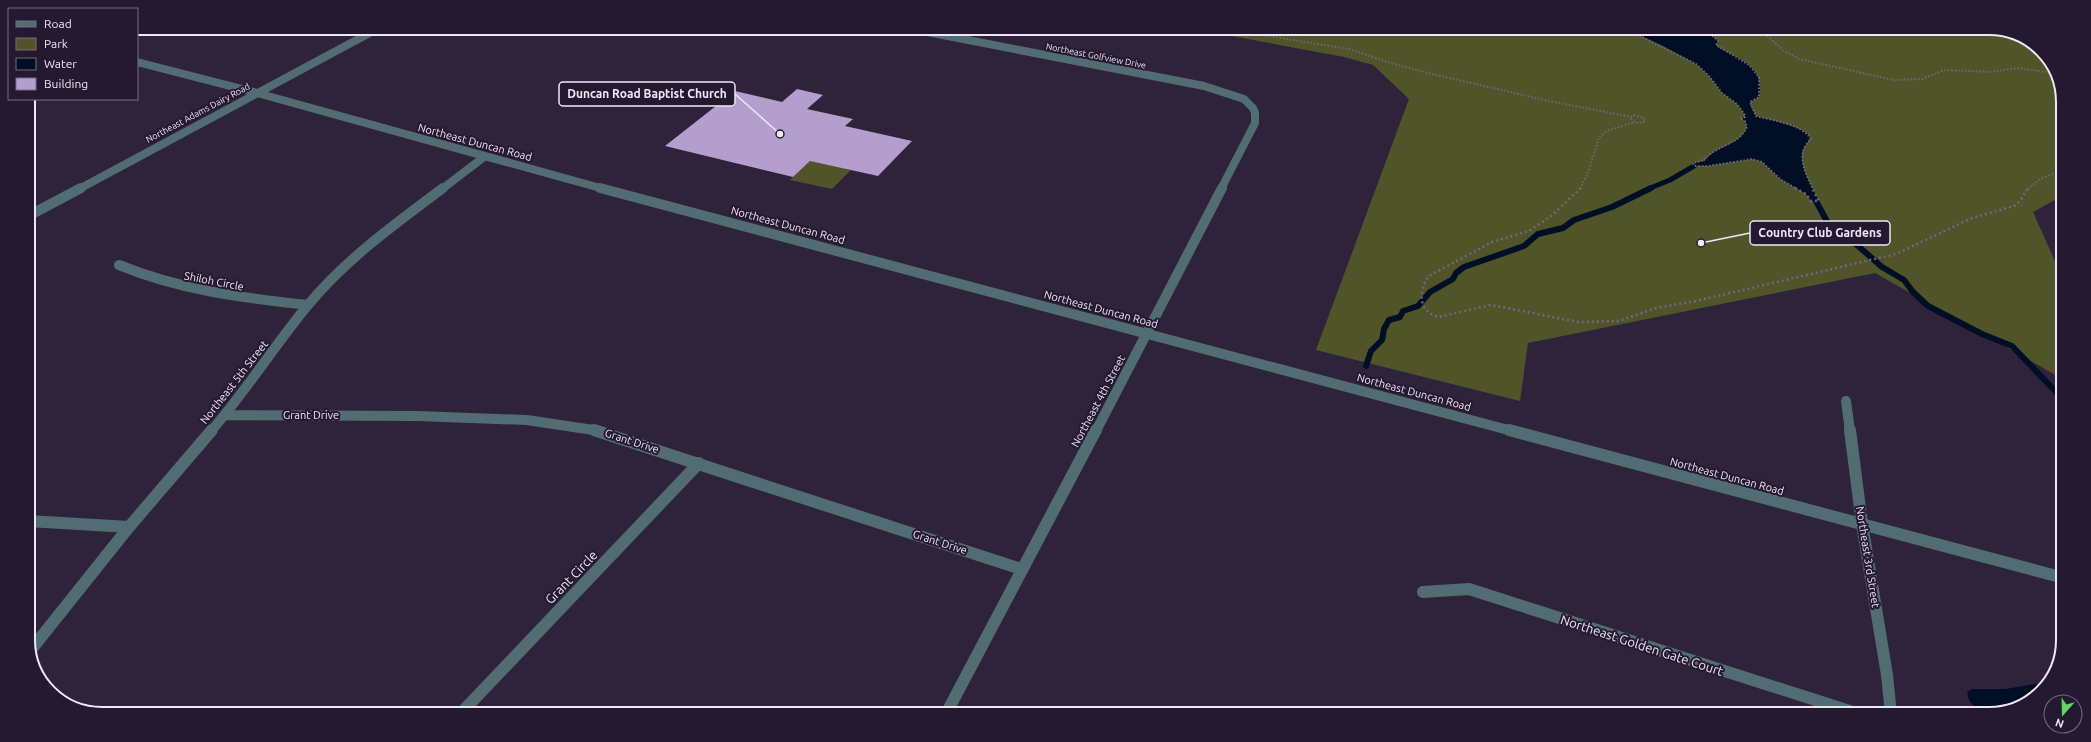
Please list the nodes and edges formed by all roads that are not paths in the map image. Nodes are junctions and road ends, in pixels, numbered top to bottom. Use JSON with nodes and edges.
{"nodes":[{"id":1,"x":366,"y":35,"type":"edge"},
{"id":2,"x":943,"y":35,"type":"edge"},
{"id":3,"x":138,"y":62,"type":"edge"},
{"id":4,"x":257,"y":93,"type":"junction"},
{"id":5,"x":1246,"y":101,"type":"joint"},
{"id":6,"x":484,"y":157,"type":"junction"},
{"id":7,"x":35,"y":212,"type":"edge"},
{"id":8,"x":119,"y":265,"type":"dead end"},
{"id":9,"x":308,"y":305,"type":"junction"},
{"id":10,"x":1147,"y":334,"type":"junction"},
{"id":11,"x":1846,"y":401,"type":"dead end"},
{"id":12,"x":225,"y":415,"type":"junction"},
{"id":13,"x":699,"y":463,"type":"junction"},
{"id":14,"x":35,"y":521,"type":"edge"},
{"id":15,"x":1862,"y":524,"type":"junction"},
{"id":16,"x":129,"y":527,"type":"junction"},
{"id":17,"x":1021,"y":569,"type":"junction"},
{"id":18,"x":2056,"y":576,"type":"edge"},
{"id":19,"x":1423,"y":592,"type":"dead end"},
{"id":20,"x":35,"y":645,"type":"edge"},
{"id":21,"x":467,"y":707,"type":"edge"},
{"id":22,"x":950,"y":707,"type":"edge"},
{"id":23,"x":1837,"y":707,"type":"edge"},
{"id":24,"x":1889,"y":707,"type":"edge"}],
"edges":[{"from":1,"to":4,"type":"street","name":"Northeast Adams Dairy Road"},
{"from":2,"to":5,"type":"street","name":"Northeast Golfview Drive"},
{"from":3,"to":4,"type":"street","name":"Northeast Duncan Road"},
{"from":4,"to":6,"type":"street","name":"Northeast Duncan Road"},
{"from":4,"to":7,"type":"street","name":"Northeast Adams Dairy Road"},
{"from":5,"to":10,"type":"street","name":"Northeast 4th Street"},
{"from":6,"to":9,"type":"street","name":"Northeast 5th Street"},
{"from":6,"to":10,"type":"street","name":"Northeast Duncan Road"},
{"from":8,"to":9,"type":"street","name":"Shiloh Circle"},
{"from":9,"to":12,"type":"street","name":"Northeast 5th Street"},
{"from":10,"to":15,"type":"street","name":"Northeast Duncan Road"},
{"from":10,"to":17,"type":"street","name":"Northeast 4th Street"},
{"from":11,"to":15,"type":"street","name":"Northeast 3rd Street"},
{"from":12,"to":13,"type":"street","name":"Grant Drive"},
{"from":12,"to":16,"type":"street","name":"Northeast 5th Street"},
{"from":13,"to":17,"type":"street","name":"Grant Drive"},
{"from":13,"to":21,"type":"street","name":"Grant Circle"},
{"from":14,"to":16,"type":"street"},
{"from":15,"to":18,"type":"street","name":"Northeast Duncan Road"},
{"from":15,"to":24,"type":"street","name":"Northeast 3rd Street"},
{"from":16,"to":20,"type":"street","name":"Northeast 5th Street"},
{"from":17,"to":22,"type":"street","name":"Northeast 4th Street"},
{"from":19,"to":23,"type":"street","name":"Northeast Golden Gate Court"}]}
